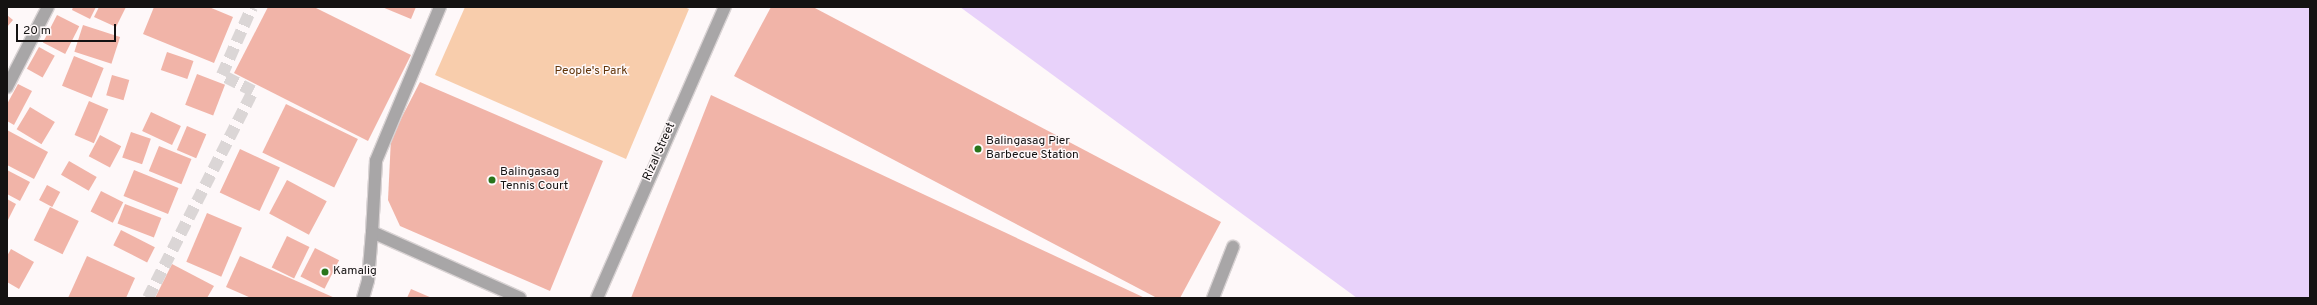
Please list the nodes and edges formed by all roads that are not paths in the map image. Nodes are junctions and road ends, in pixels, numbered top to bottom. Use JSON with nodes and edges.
{"nodes":[{"id":1,"x":48,"y":7,"type":"edge"},
{"id":2,"x":440,"y":7,"type":"edge"},
{"id":3,"x":725,"y":7,"type":"edge"},
{"id":4,"x":7,"y":87,"type":"edge"},
{"id":5,"x":372,"y":232,"type":"junction"},
{"id":6,"x":1233,"y":247,"type":"dead end"},
{"id":7,"x":362,"y":298,"type":"edge"},
{"id":8,"x":520,"y":298,"type":"edge"},
{"id":9,"x":597,"y":298,"type":"edge"},
{"id":10,"x":1213,"y":298,"type":"edge"}],
"edges":[{"from":1,"to":4,"type":"street"},
{"from":2,"to":5,"type":"street"},
{"from":3,"to":9,"type":"street","name":"Rizal Street"},
{"from":5,"to":7,"type":"street"},
{"from":5,"to":8,"type":"street"},
{"from":6,"to":10,"type":"street"}]}
